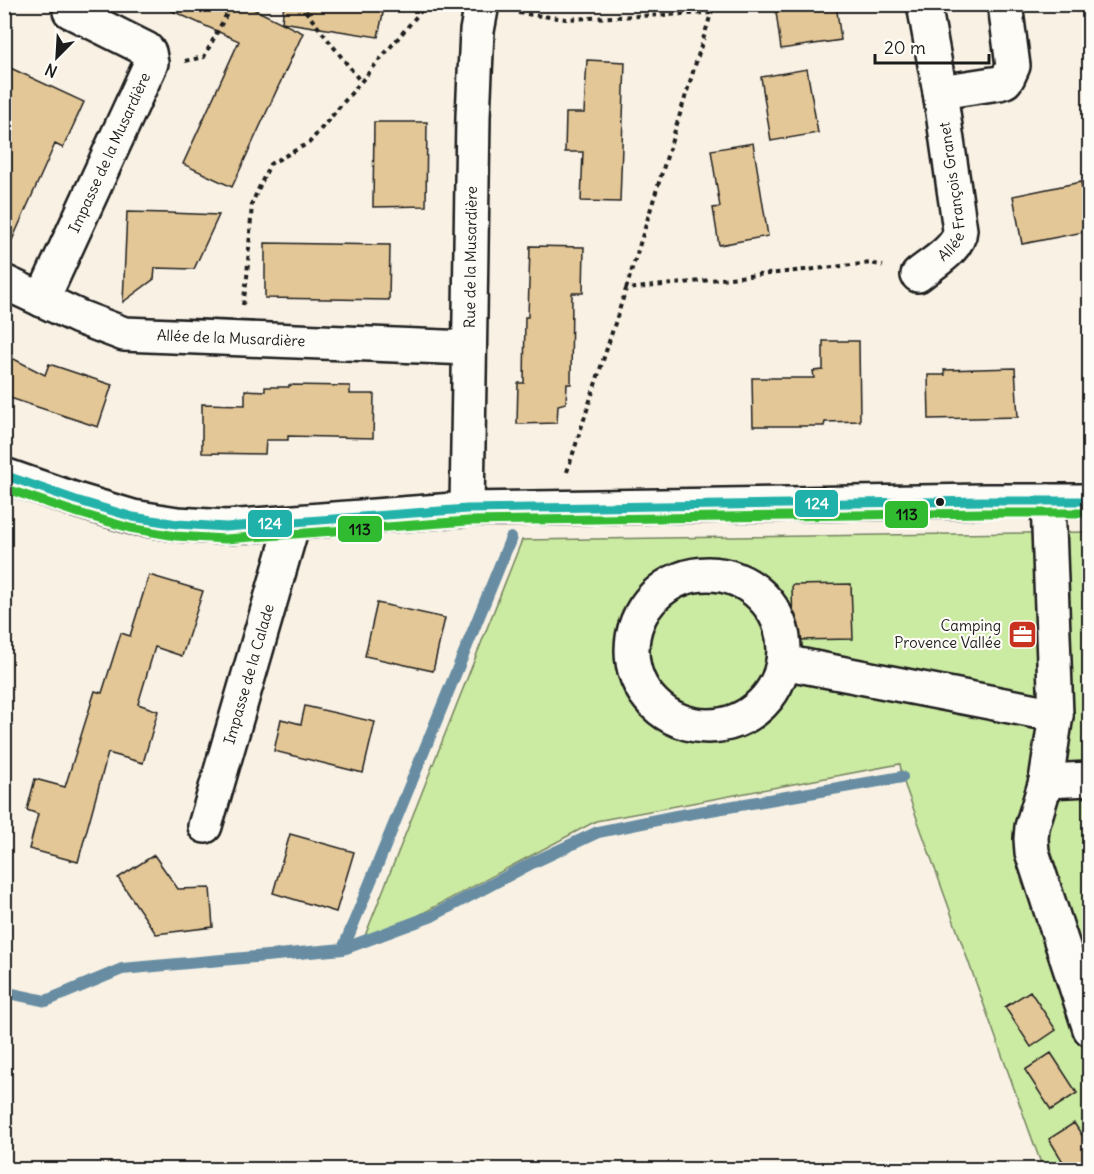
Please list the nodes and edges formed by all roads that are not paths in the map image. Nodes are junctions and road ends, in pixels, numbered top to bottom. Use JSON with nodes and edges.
{"nodes":[{"id":1,"x":924,"y":4,"type":"edge"},
{"id":2,"x":1005,"y":4,"type":"edge"},
{"id":3,"x":481,"y":7,"type":"edge"},
{"id":4,"x":70,"y":11,"type":"dead end"},
{"id":5,"x":940,"y":92,"type":"junction"},
{"id":6,"x":918,"y":275,"type":"road end"},
{"id":7,"x":4,"y":282,"type":"edge"},
{"id":8,"x":42,"y":300,"type":"junction"},
{"id":9,"x":470,"y":348,"type":"junction"},
{"id":10,"x":4,"y":475,"type":"edge"},
{"id":11,"x":1048,"y":501,"type":"junction"},
{"id":12,"x":1089,"y":501,"type":"edge"},
{"id":13,"x":467,"y":509,"type":"junction"},
{"id":14,"x":293,"y":523,"type":"junction"},
{"id":15,"x":783,"y":662,"type":"junction"},
{"id":16,"x":1056,"y":715,"type":"junction"},
{"id":17,"x":1089,"y":779,"type":"edge"},
{"id":18,"x":1046,"y":781,"type":"junction"},
{"id":19,"x":206,"y":826,"type":"dead end"},
{"id":20,"x":1089,"y":1029,"type":"edge"}],
"edges":[{"from":1,"to":5,"type":"street","name":"Allée François Granet"},
{"from":2,"to":5,"type":"street"},
{"from":3,"to":9,"type":"street","name":"Rue de la Musardière"},
{"from":4,"to":8,"type":"street","name":"Impasse de la Musardière"},
{"from":5,"to":6,"type":"street","name":"Allée François Granet"},
{"from":7,"to":8,"type":"street","name":"Allée de la Musardière"},
{"from":8,"to":9,"type":"street","name":"Allée de la Musardière"},
{"from":9,"to":13,"type":"street","name":"Rue de la Musardière"},
{"from":10,"to":14,"type":"street"},
{"from":11,"to":12,"type":"street"},
{"from":11,"to":13,"type":"street"},
{"from":11,"to":16,"type":"street"},
{"from":13,"to":14,"type":"street"},
{"from":14,"to":19,"type":"street","name":"Impasse de la Calade"},
{"from":15,"to":15,"type":"street"},
{"from":15,"to":16,"type":"street"},
{"from":16,"to":18,"type":"street"},
{"from":17,"to":18,"type":"street"},
{"from":18,"to":20,"type":"street"}]}
